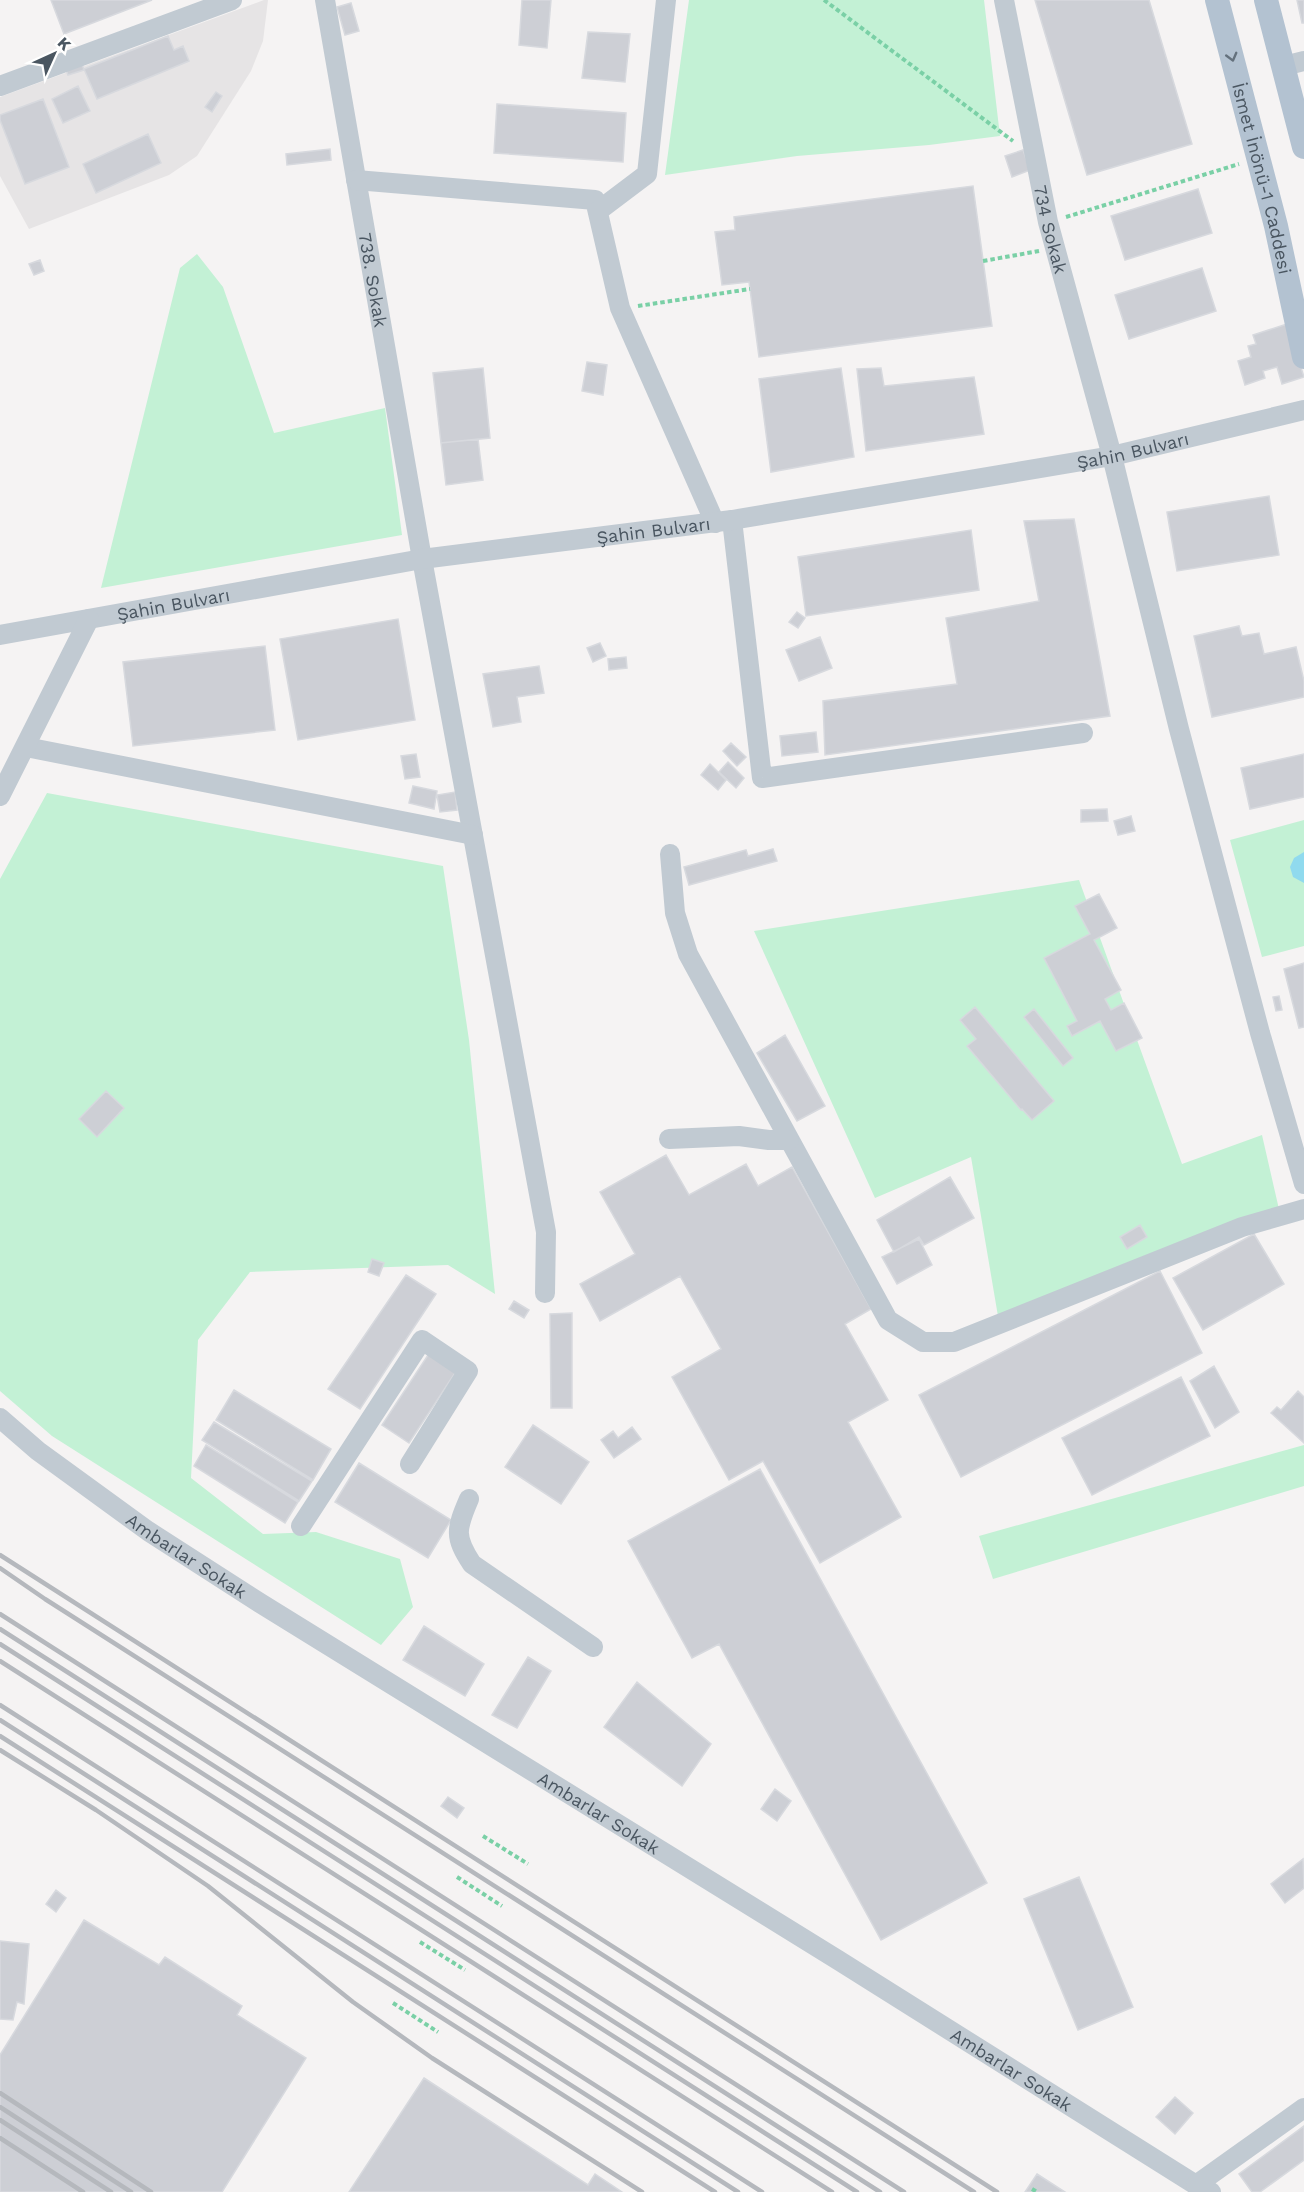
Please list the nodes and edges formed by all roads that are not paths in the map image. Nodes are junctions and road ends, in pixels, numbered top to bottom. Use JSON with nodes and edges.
{"nodes":[{"id":1,"x":232,"y":0,"type":"edge"},
{"id":2,"x":325,"y":0,"type":"edge"},
{"id":3,"x":666,"y":0,"type":"edge"},
{"id":4,"x":1004,"y":0,"type":"edge"},
{"id":5,"x":1217,"y":0,"type":"edge"},
{"id":6,"x":1266,"y":0,"type":"edge"},
{"id":7,"x":1294,"y":63,"type":"edge"},
{"id":8,"x":0,"y":86,"type":"edge"},
{"id":9,"x":1304,"y":147,"type":"edge"},
{"id":10,"x":356,"y":180,"type":"junction"},
{"id":11,"x":598,"y":211,"type":"junction"},
{"id":12,"x":1304,"y":357,"type":"edge"},
{"id":13,"x":1304,"y":410,"type":"edge"},
{"id":14,"x":1112,"y":456,"type":"junction"},
{"id":15,"x":723,"y":522,"type":"junction"},
{"id":16,"x":422,"y":559,"type":"junction"},
{"id":17,"x":89,"y":619,"type":"junction"},
{"id":18,"x":0,"y":634,"type":"edge"},
{"id":19,"x":1083,"y":733,"type":"dead end"},
{"id":20,"x":26,"y":747,"type":"junction"},
{"id":21,"x":0,"y":796,"type":"edge"},
{"id":22,"x":473,"y":835,"type":"junction"},
{"id":23,"x":670,"y":854,"type":"dead end"},
{"id":24,"x":669,"y":1139,"type":"dead end"},
{"id":25,"x":789,"y":1140,"type":"junction"},
{"id":26,"x":1300,"y":1155,"type":"edge"},
{"id":27,"x":1304,"y":1184,"type":"edge"},
{"id":28,"x":1304,"y":1209,"type":"edge"},
{"id":29,"x":545,"y":1293,"type":"dead end"},
{"id":30,"x":0,"y":1418,"type":"edge"},
{"id":31,"x":410,"y":1464,"type":"dead end"},
{"id":32,"x":468,"y":1499,"type":"dead end"},
{"id":33,"x":302,"y":1526,"type":"dead end"},
{"id":34,"x":593,"y":1647,"type":"dead end"},
{"id":35,"x":1304,"y":2108,"type":"edge"},
{"id":36,"x":1203,"y":2190,"type":"edge"}],
"edges":[{"from":1,"to":8,"type":"street"},
{"from":2,"to":10,"type":"street","name":"738. Sokak"},
{"from":3,"to":11,"type":"street"},
{"from":4,"to":14,"type":"street","name":"734 Sokak"},
{"from":5,"to":12,"type":"main road","name":"İsmet İnönü-1 Caddesi","one_way":true},
{"from":6,"to":7,"type":"main road"},
{"from":7,"to":9,"type":"main road"},
{"from":10,"to":11,"type":"street"},
{"from":10,"to":16,"type":"street","name":"738. Sokak"},
{"from":11,"to":15,"type":"street"},
{"from":13,"to":14,"type":"street","name":"Şahin Bulvarı"},
{"from":14,"to":15,"type":"street","name":"Şahin Bulvarı"},
{"from":14,"to":26,"type":"street","name":"734 Sokak"},
{"from":15,"to":16,"type":"street","name":"Şahin Bulvarı"},
{"from":15,"to":19,"type":"street"},
{"from":16,"to":17,"type":"street","name":"Şahin Bulvarı"},
{"from":16,"to":22,"type":"street","name":"738. Sokak"},
{"from":17,"to":18,"type":"street","name":"Şahin Bulvarı"},
{"from":17,"to":20,"type":"street"},
{"from":20,"to":21,"type":"street"},
{"from":20,"to":22,"type":"street"},
{"from":22,"to":29,"type":"street","name":"738. Sokak"},
{"from":23,"to":25,"type":"street"},
{"from":24,"to":25,"type":"street"},
{"from":25,"to":28,"type":"street"},
{"from":26,"to":27,"type":"street","name":"734 Sokak"},
{"from":30,"to":36,"type":"street","name":"Ambarlar Sokak"},
{"from":31,"to":33,"type":"street"},
{"from":32,"to":34,"type":"street"},
{"from":35,"to":36,"type":"street"}]}
